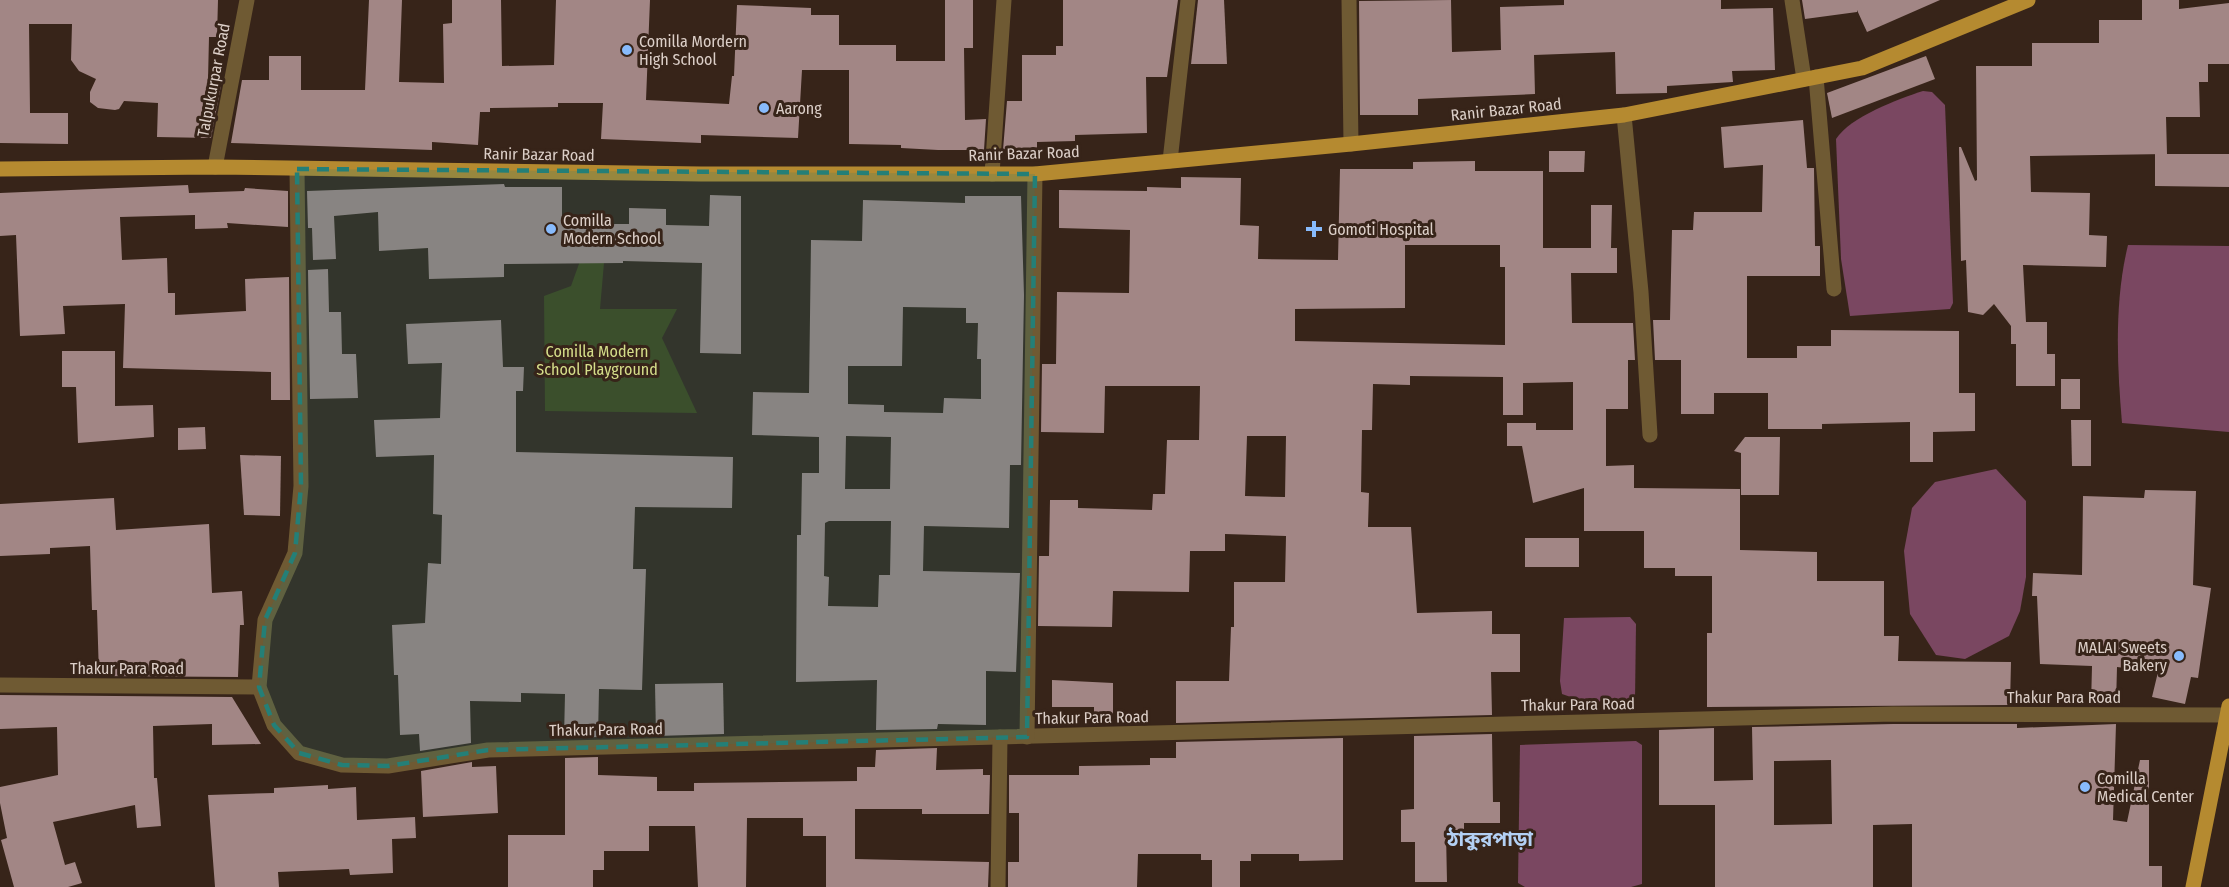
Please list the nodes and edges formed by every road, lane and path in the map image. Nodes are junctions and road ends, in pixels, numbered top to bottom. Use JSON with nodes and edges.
{"nodes":[{"id":1,"x":247,"y":0,"type":"edge"},
{"id":2,"x":1004,"y":0,"type":"edge"},
{"id":3,"x":1188,"y":0,"type":"edge"},
{"id":4,"x":1348,"y":0,"type":"edge"},
{"id":5,"x":1792,"y":0,"type":"edge"},
{"id":6,"x":2028,"y":0,"type":"edge"},
{"id":7,"x":1810,"y":78,"type":"junction"},
{"id":8,"x":1624,"y":115,"type":"junction"},
{"id":9,"x":1351,"y":144,"type":"junction"},
{"id":10,"x":1170,"y":161,"type":"junction"},
{"id":11,"x":215,"y":167,"type":"junction"},
{"id":12,"x":0,"y":169,"type":"edge"},
{"id":13,"x":297,"y":169,"type":"junction"},
{"id":14,"x":992,"y":174,"type":"junction"},
{"id":15,"x":1035,"y":174,"type":"junction"},
{"id":16,"x":1834,"y":289,"type":"dead end"},
{"id":17,"x":1650,"y":435,"type":"dead end"},
{"id":18,"x":0,"y":685,"type":"edge"},
{"id":19,"x":260,"y":687,"type":"junction"},
{"id":20,"x":2228,"y":711,"type":"edge"},
{"id":21,"x":1027,"y":736,"type":"junction"},
{"id":22,"x":1000,"y":737,"type":"junction"},
{"id":23,"x":2223,"y":766,"type":"edge"},
{"id":24,"x":998,"y":887,"type":"edge"},
{"id":25,"x":2193,"y":887,"type":"edge"}],
"edges":[{"from":1,"to":11,"type":"street","name":"Talpukurpar Road"},
{"from":2,"to":14,"type":"street"},
{"from":3,"to":10,"type":"street"},
{"from":4,"to":9,"type":"street"},
{"from":5,"to":7,"type":"street"},
{"from":6,"to":7,"type":"main road","name":"Ranir Bazar Road"},
{"from":7,"to":8,"type":"main road","name":"Ranir Bazar Road"},
{"from":7,"to":16,"type":"street"},
{"from":8,"to":9,"type":"main road","name":"Ranir Bazar Road"},
{"from":8,"to":17,"type":"street"},
{"from":9,"to":10,"type":"main road","name":"Ranir Bazar Road"},
{"from":10,"to":15,"type":"main road","name":"Ranir Bazar Road"},
{"from":11,"to":12,"type":"main road","name":"Ranir Bazar Road"},
{"from":11,"to":13,"type":"main road","name":"Ranir Bazar Road"},
{"from":13,"to":14,"type":"main road","name":"Ranir Bazar Road"},
{"from":13,"to":19,"type":"street"},
{"from":14,"to":15,"type":"main road","name":"Ranir Bazar Road"},
{"from":15,"to":21,"type":"street"},
{"from":18,"to":19,"type":"street","name":"Thakur Para Road"},
{"from":19,"to":22,"type":"street","name":"Thakur Para Road"},
{"from":20,"to":21,"type":"street","name":"Thakur Para Road"},
{"from":20,"to":23,"type":"main road"},
{"from":21,"to":22,"type":"street","name":"Thakur Para Road"},
{"from":22,"to":24,"type":"street"},
{"from":23,"to":25,"type":"main road"}]}
